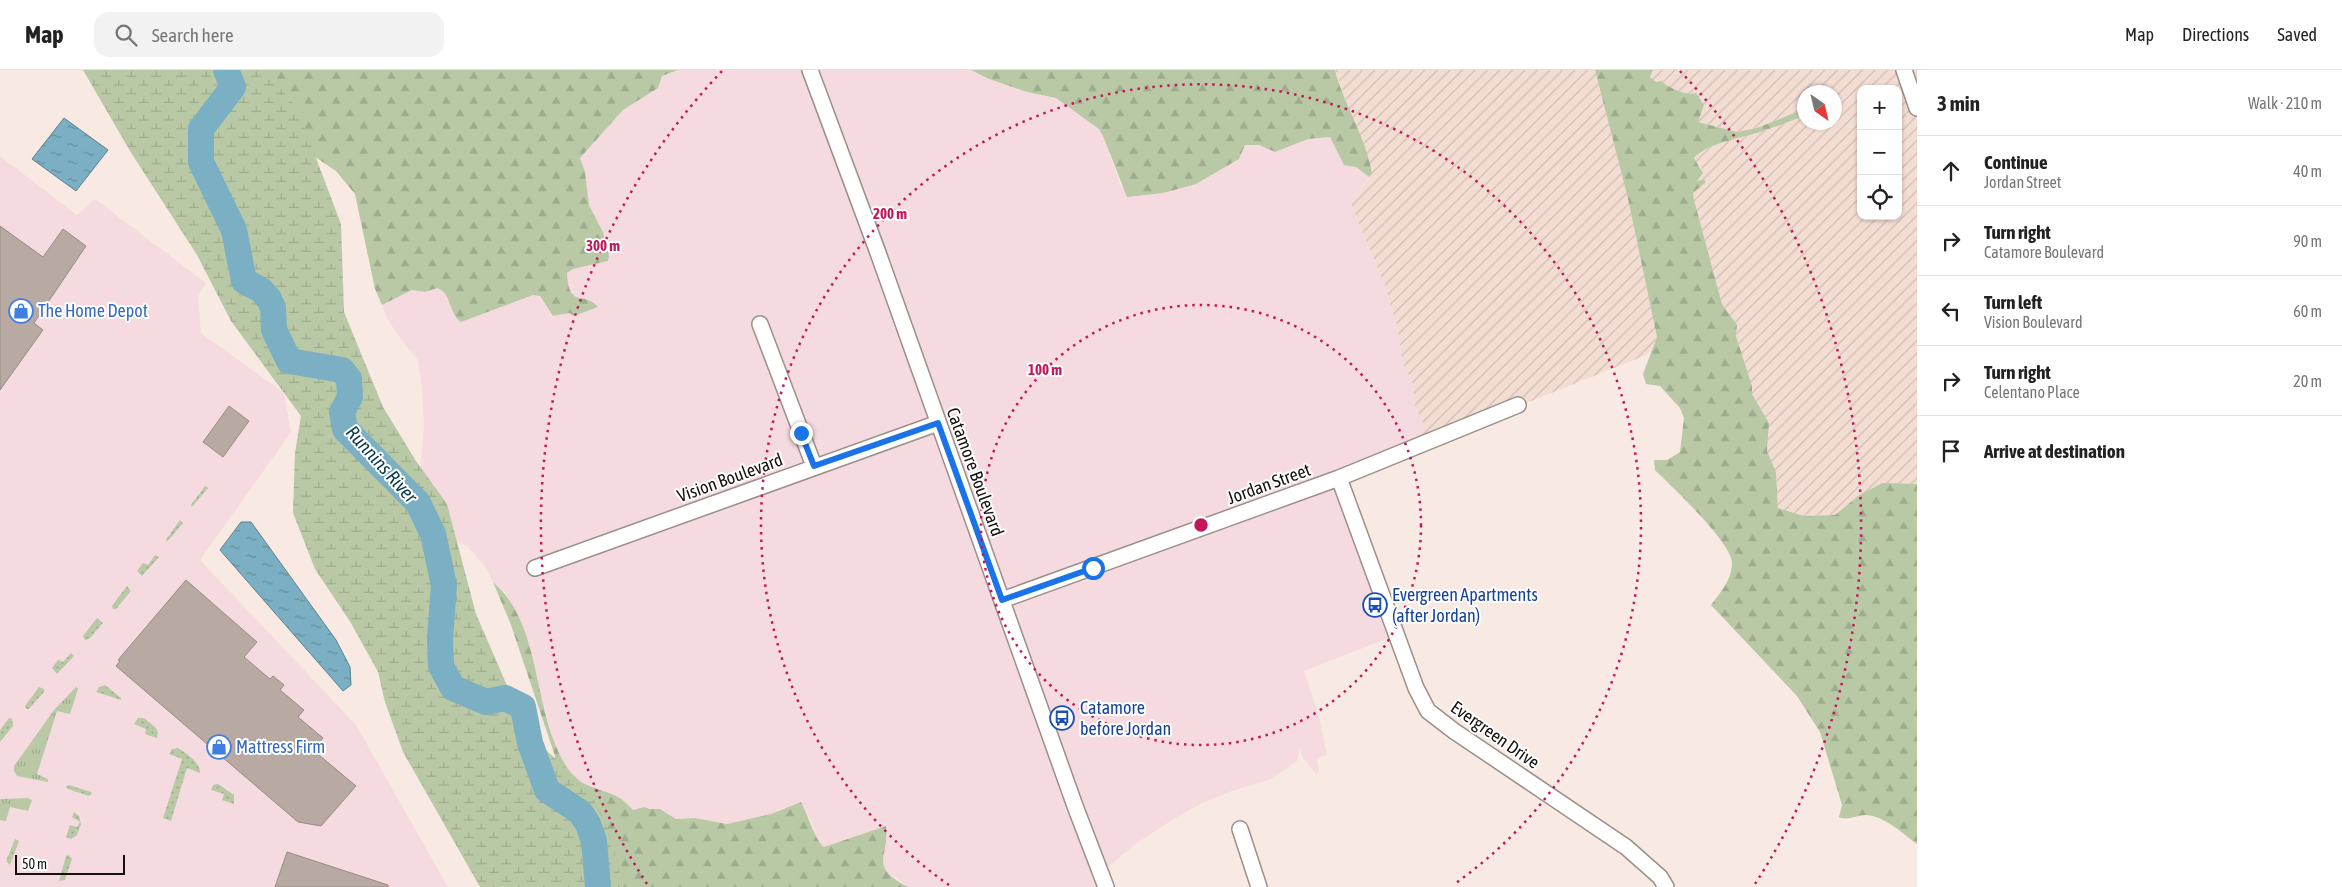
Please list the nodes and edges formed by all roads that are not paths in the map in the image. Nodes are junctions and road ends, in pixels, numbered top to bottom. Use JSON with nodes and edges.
{"nodes":[{"id":1,"x":810,"y":70,"type":"edge"},
{"id":2,"x":1904,"y":70,"type":"edge"},
{"id":3,"x":1917,"y":108,"type":"edge"},
{"id":4,"x":760,"y":324,"type":"dead end"},
{"id":5,"x":1518,"y":405,"type":"dead end"},
{"id":6,"x":938,"y":423,"type":"junction"},
{"id":7,"x":814,"y":466,"type":"junction"},
{"id":8,"x":1338,"y":478,"type":"junction"},
{"id":9,"x":535,"y":568,"type":"dead end"},
{"id":10,"x":1002,"y":600,"type":"junction"},
{"id":11,"x":1240,"y":829,"type":"dead end"},
{"id":12,"x":1106,"y":887,"type":"edge"},
{"id":13,"x":1259,"y":887,"type":"edge"},
{"id":14,"x":1666,"y":887,"type":"edge"}],
"edges":[{"from":1,"to":6,"type":"street","name":"Catamore Boulevard"},
{"from":2,"to":3,"type":"street"},
{"from":4,"to":7,"type":"street"},
{"from":5,"to":8,"type":"street","name":"Jordan Street"},
{"from":6,"to":7,"type":"street","name":"Vision Boulevard"},
{"from":6,"to":10,"type":"street","name":"Catamore Boulevard"},
{"from":7,"to":9,"type":"street","name":"Vision Boulevard"},
{"from":8,"to":10,"type":"street","name":"Jordan Street"},
{"from":8,"to":14,"type":"street","name":"Evergreen Drive"},
{"from":10,"to":12,"type":"street","name":"Catamore Boulevard"},
{"from":11,"to":13,"type":"street"}]}
